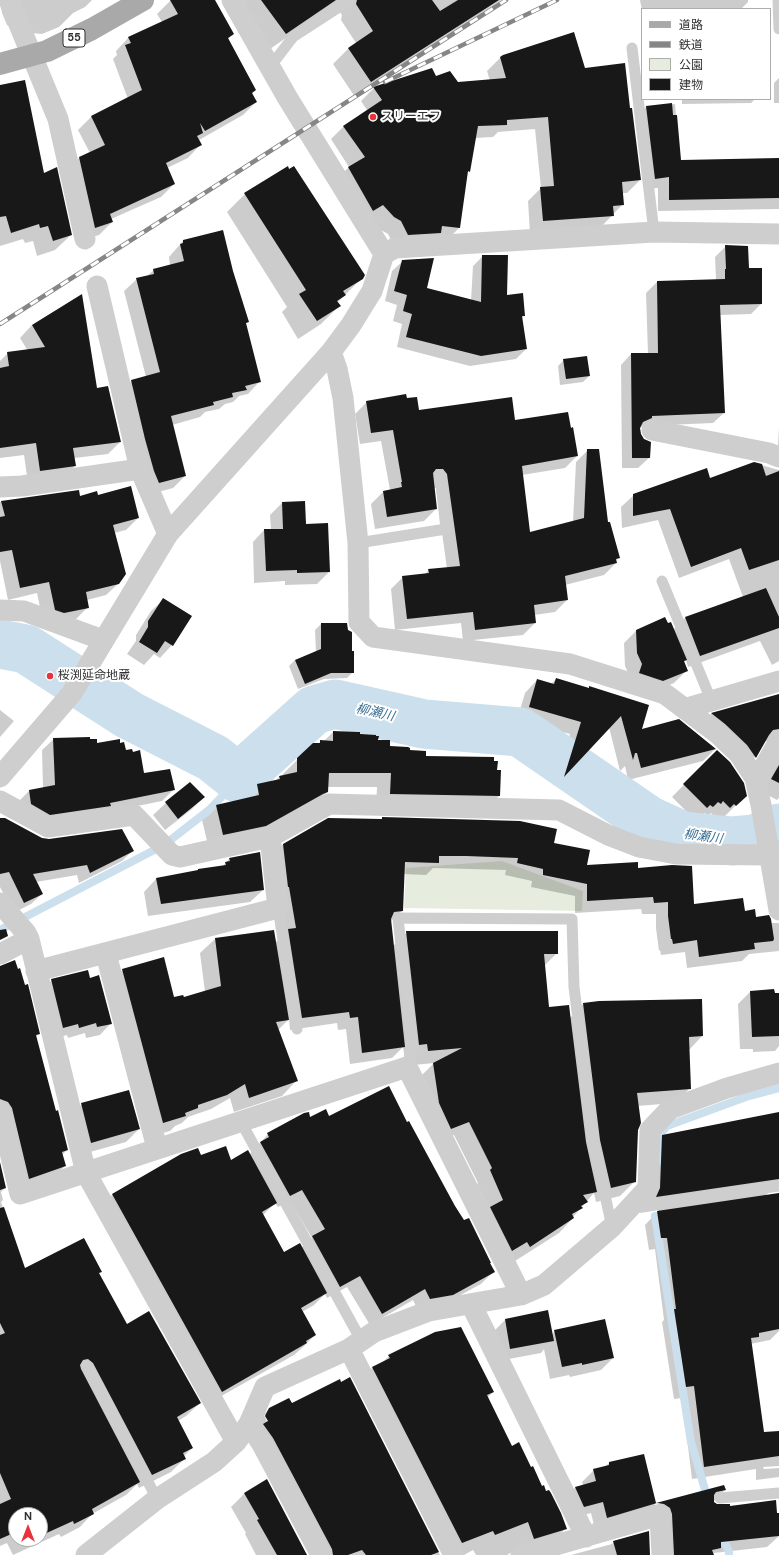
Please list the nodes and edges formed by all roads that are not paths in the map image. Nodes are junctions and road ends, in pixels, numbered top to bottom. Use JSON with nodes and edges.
{"nodes":[{"id":1,"x":9,"y":0,"type":"edge"},
{"id":2,"x":232,"y":0,"type":"edge"},
{"id":3,"x":350,"y":0,"type":"edge"},
{"id":4,"x":778,"y":0,"type":"edge"},
{"id":5,"x":139,"y":1,"type":"edge"},
{"id":6,"x":779,"y":29,"type":"edge"},
{"id":7,"x":632,"y":48,"type":"dead end"},
{"id":8,"x":31,"y":56,"type":"junction"},
{"id":9,"x":0,"y":64,"type":"edge"},
{"id":10,"x":270,"y":67,"type":"junction"},
{"id":11,"x":654,"y":232,"type":"junction"},
{"id":12,"x":779,"y":234,"type":"edge"},
{"id":13,"x":85,"y":239,"type":"dead end"},
{"id":14,"x":384,"y":254,"type":"junction"},
{"id":15,"x":97,"y":286,"type":"dead end"},
{"id":16,"x":331,"y":352,"type":"junction"},
{"id":17,"x":652,"y":430,"type":"dead end"},
{"id":18,"x":779,"y":457,"type":"edge"},
{"id":19,"x":140,"y":469,"type":"junction"},
{"id":20,"x":440,"y":476,"type":"dead end"},
{"id":21,"x":0,"y":487,"type":"edge"},
{"id":22,"x":168,"y":534,"type":"junction"},
{"id":23,"x":358,"y":543,"type":"junction"},
{"id":24,"x":662,"y":581,"type":"dead end"},
{"id":25,"x":0,"y":610,"type":"edge"},
{"id":26,"x":103,"y":640,"type":"junction"},
{"id":27,"x":779,"y":681,"type":"edge"},
{"id":28,"x":711,"y":700,"type":"junction"},
{"id":29,"x":687,"y":708,"type":"junction"},
{"id":30,"x":779,"y":741,"type":"edge"},
{"id":31,"x":0,"y":778,"type":"edge"},
{"id":32,"x":755,"y":778,"type":"junction"},
{"id":33,"x":0,"y":801,"type":"edge"},
{"id":34,"x":270,"y":837,"type":"junction"},
{"id":35,"x":772,"y":849,"type":"edge"},
{"id":36,"x":779,"y":906,"type":"edge"},
{"id":37,"x":4,"y":908,"type":"edge"},
{"id":38,"x":278,"y":908,"type":"junction"},
{"id":39,"x":27,"y":936,"type":"junction"},
{"id":40,"x":0,"y":954,"type":"edge"},
{"id":41,"x":106,"y":954,"type":"junction"},
{"id":42,"x":36,"y":971,"type":"junction"},
{"id":43,"x":297,"y":1029,"type":"dead end"},
{"id":44,"x":407,"y":1067,"type":"junction"},
{"id":45,"x":779,"y":1074,"type":"edge"},
{"id":46,"x":0,"y":1111,"type":"edge"},
{"id":47,"x":241,"y":1122,"type":"junction"},
{"id":48,"x":158,"y":1148,"type":"junction"},
{"id":49,"x":86,"y":1173,"type":"junction"},
{"id":50,"x":779,"y":1186,"type":"edge"},
{"id":51,"x":629,"y":1209,"type":"junction"},
{"id":52,"x":612,"y":1227,"type":"junction"},
{"id":53,"x":521,"y":1295,"type":"junction"},
{"id":54,"x":471,"y":1304,"type":"junction"},
{"id":55,"x":355,"y":1345,"type":"junction"},
{"id":56,"x":87,"y":1366,"type":"dead end"},
{"id":57,"x":249,"y":1424,"type":"junction"},
{"id":58,"x":236,"y":1442,"type":"junction"},
{"id":59,"x":779,"y":1493,"type":"edge"},
{"id":60,"x":720,"y":1498,"type":"dead end"},
{"id":61,"x":158,"y":1499,"type":"junction"},
{"id":62,"x":586,"y":1537,"type":"junction"},
{"id":63,"x":86,"y":1555,"type":"edge"},
{"id":64,"x":321,"y":1555,"type":"edge"},
{"id":65,"x":454,"y":1555,"type":"edge"},
{"id":66,"x":521,"y":1555,"type":"edge"},
{"id":67,"x":662,"y":1555,"type":"edge"}],
"edges":[{"from":1,"to":8,"type":"street"},
{"from":2,"to":10,"type":"street"},
{"from":3,"to":10,"type":"lane"},
{"from":4,"to":6,"type":"lane"},
{"from":5,"to":8,"type":"main road","number":"55"},
{"from":7,"to":11,"type":"lane"},
{"from":8,"to":9,"type":"main road","number":"55"},
{"from":8,"to":13,"type":"street"},
{"from":10,"to":14,"type":"street"},
{"from":11,"to":12,"type":"street"},
{"from":11,"to":14,"type":"street"},
{"from":14,"to":16,"type":"street"},
{"from":15,"to":19,"type":"street"},
{"from":16,"to":22,"type":"street"},
{"from":16,"to":23,"type":"street"},
{"from":17,"to":18,"type":"street"},
{"from":19,"to":21,"type":"street"},
{"from":19,"to":22,"type":"street"},
{"from":20,"to":23,"type":"lane"},
{"from":22,"to":26,"type":"street"},
{"from":23,"to":29,"type":"street"},
{"from":24,"to":28,"type":"lane"},
{"from":25,"to":26,"type":"street"},
{"from":26,"to":31,"type":"street"},
{"from":27,"to":28,"type":"street"},
{"from":28,"to":29,"type":"street"},
{"from":29,"to":32,"type":"street"},
{"from":30,"to":32,"type":"street"},
{"from":32,"to":35,"type":"street"},
{"from":33,"to":34,"type":"street"},
{"from":34,"to":35,"type":"street"},
{"from":34,"to":38,"type":"street"},
{"from":35,"to":36,"type":"street"},
{"from":37,"to":39,"type":"street"},
{"from":38,"to":41,"type":"street"},
{"from":38,"to":43,"type":"lane"},
{"from":39,"to":40,"type":"street"},
{"from":39,"to":42,"type":"street"},
{"from":41,"to":42,"type":"street"},
{"from":41,"to":48,"type":"street"},
{"from":42,"to":49,"type":"street"},
{"from":44,"to":47,"type":"street"},
{"from":44,"to":52,"type":"lane"},
{"from":44,"to":53,"type":"street"},
{"from":45,"to":51,"type":"street"},
{"from":46,"to":49,"type":"street"},
{"from":47,"to":48,"type":"street"},
{"from":47,"to":55,"type":"lane"},
{"from":48,"to":49,"type":"street"},
{"from":49,"to":58,"type":"street"},
{"from":50,"to":51,"type":"lane"},
{"from":51,"to":52,"type":"street"},
{"from":52,"to":53,"type":"street"},
{"from":53,"to":54,"type":"street"},
{"from":54,"to":55,"type":"street"},
{"from":54,"to":62,"type":"street"},
{"from":55,"to":57,"type":"street"},
{"from":55,"to":65,"type":"street"},
{"from":56,"to":61,"type":"lane"},
{"from":57,"to":58,"type":"street"},
{"from":57,"to":64,"type":"street"},
{"from":58,"to":61,"type":"street"},
{"from":59,"to":60,"type":"lane"},
{"from":61,"to":63,"type":"street"},
{"from":62,"to":66,"type":"street"},
{"from":62,"to":67,"type":"street"}]}
